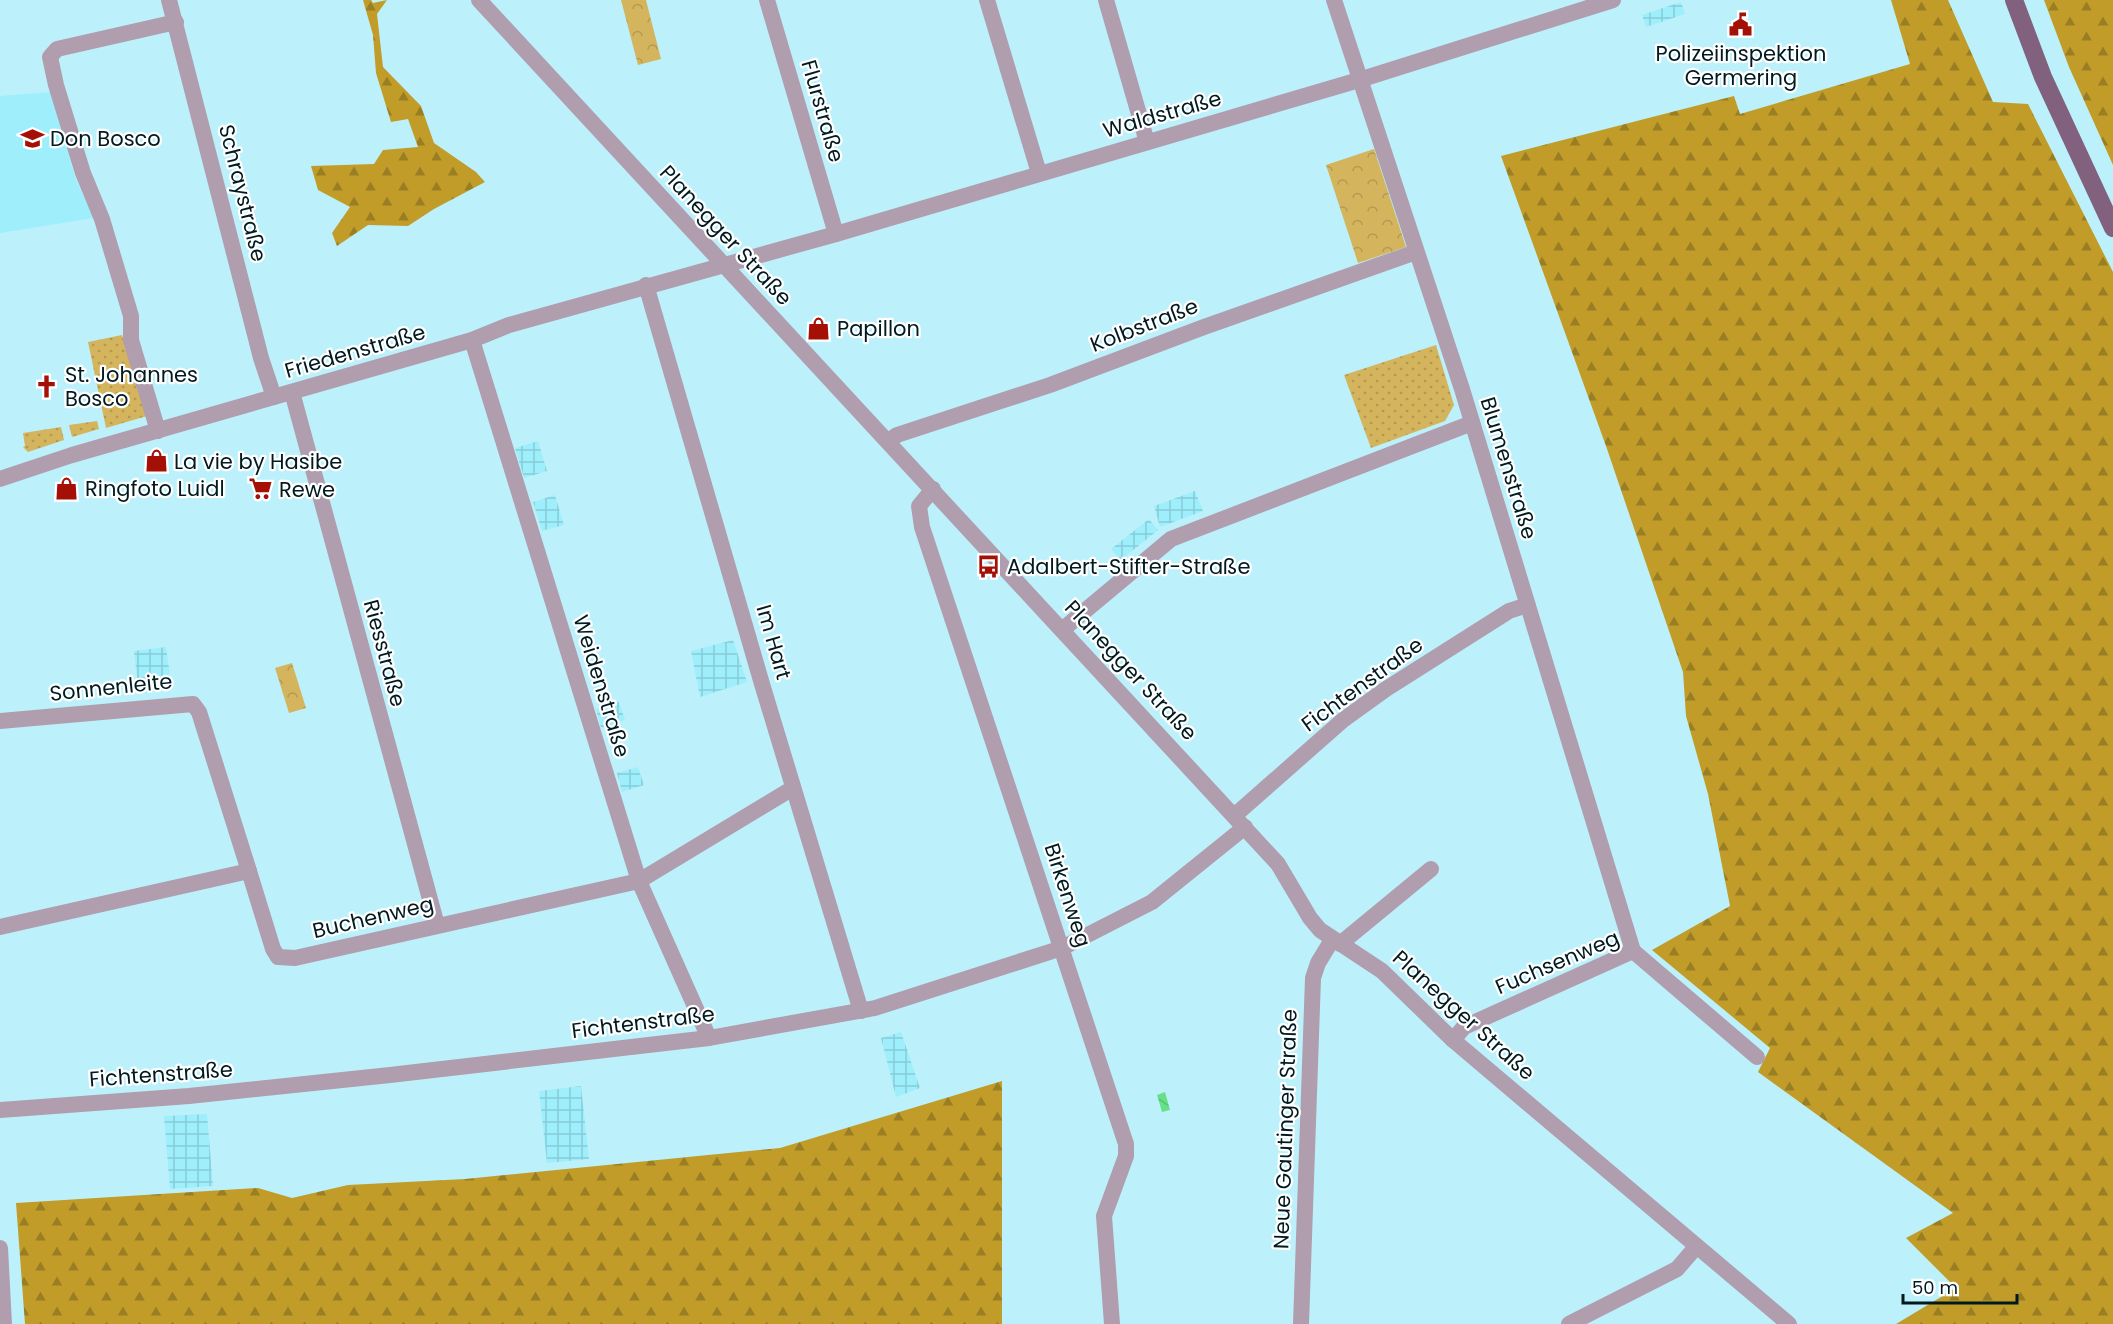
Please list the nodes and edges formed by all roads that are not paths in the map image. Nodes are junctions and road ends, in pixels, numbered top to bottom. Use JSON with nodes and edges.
{"nodes":[{"id":1,"x":170,"y":0,"type":"edge"},
{"id":2,"x":479,"y":0,"type":"edge"},
{"id":3,"x":767,"y":0,"type":"edge"},
{"id":4,"x":987,"y":0,"type":"edge"},
{"id":5,"x":1106,"y":0,"type":"edge"},
{"id":6,"x":1334,"y":0,"type":"edge"},
{"id":7,"x":1613,"y":0,"type":"edge"},
{"id":8,"x":2014,"y":0,"type":"edge"},
{"id":9,"x":1578,"y":5,"type":"edge"},
{"id":10,"x":176,"y":22,"type":"junction"},
{"id":11,"x":1359,"y":80,"type":"junction"},
{"id":12,"x":1147,"y":142,"type":"junction"},
{"id":13,"x":1039,"y":173,"type":"junction"},
{"id":14,"x":2113,"y":228,"type":"edge"},
{"id":15,"x":836,"y":234,"type":"junction"},
{"id":16,"x":1416,"y":252,"type":"junction"},
{"id":17,"x":722,"y":265,"type":"junction"},
{"id":18,"x":646,"y":285,"type":"junction"},
{"id":19,"x":472,"y":340,"type":"junction"},
{"id":20,"x":292,"y":392,"type":"junction"},
{"id":21,"x":274,"y":397,"type":"junction"},
{"id":22,"x":1472,"y":423,"type":"junction"},
{"id":23,"x":158,"y":430,"type":"junction"},
{"id":24,"x":889,"y":441,"type":"junction"},
{"id":25,"x":0,"y":479,"type":"edge"},
{"id":26,"x":933,"y":489,"type":"junction"},
{"id":27,"x":1527,"y":605,"type":"junction"},
{"id":28,"x":1062,"y":630,"type":"junction"},
{"id":29,"x":0,"y":721,"type":"edge"},
{"id":30,"x":794,"y":788,"type":"junction"},
{"id":31,"x":1240,"y":822,"type":"junction"},
{"id":32,"x":1431,"y":869,"type":"dead end"},
{"id":33,"x":249,"y":872,"type":"junction"},
{"id":34,"x":639,"y":881,"type":"junction"},
{"id":35,"x":437,"y":925,"type":"junction"},
{"id":36,"x":0,"y":927,"type":"edge"},
{"id":37,"x":1336,"y":942,"type":"junction"},
{"id":38,"x":1062,"y":948,"type":"junction"},
{"id":39,"x":1633,"y":951,"type":"junction"},
{"id":40,"x":861,"y":1011,"type":"junction"},
{"id":41,"x":710,"y":1038,"type":"junction"},
{"id":42,"x":1453,"y":1040,"type":"junction"},
{"id":43,"x":1757,"y":1057,"type":"dead end"},
{"id":44,"x":0,"y":1110,"type":"edge"},
{"id":45,"x":1696,"y":1247,"type":"junction"},
{"id":46,"x":0,"y":1248,"type":"edge"},
{"id":47,"x":4,"y":1324,"type":"edge"},
{"id":48,"x":1112,"y":1324,"type":"edge"},
{"id":49,"x":1301,"y":1324,"type":"edge"},
{"id":50,"x":1569,"y":1324,"type":"edge"},
{"id":51,"x":1789,"y":1324,"type":"edge"}],
"edges":[{"from":1,"to":10,"type":"street","name":"Schraystraße"},
{"from":2,"to":17,"type":"street","name":"Planegger Straße"},
{"from":3,"to":15,"type":"street","name":"Flurstraße"},
{"from":4,"to":13,"type":"street"},
{"from":5,"to":12,"type":"street"},
{"from":6,"to":11,"type":"street","name":"Blumenstraße"},
{"from":7,"to":9,"type":"street","name":"Waldstraße"},
{"from":8,"to":14,"type":"main road"},
{"from":9,"to":11,"type":"street","name":"Waldstraße"},
{"from":10,"to":21,"type":"street","name":"Schraystraße"},
{"from":10,"to":23,"type":"street"},
{"from":11,"to":12,"type":"street","name":"Waldstraße"},
{"from":11,"to":16,"type":"street","name":"Blumenstraße"},
{"from":12,"to":13,"type":"street","name":"Waldstraße"},
{"from":13,"to":15,"type":"street","name":"Waldstraße"},
{"from":15,"to":17,"type":"street","name":"Waldstraße"},
{"from":16,"to":22,"type":"street","name":"Blumenstraße"},
{"from":16,"to":24,"type":"street","name":"Kolbstraße"},
{"from":17,"to":18,"type":"street","name":"Friedenstraße"},
{"from":17,"to":24,"type":"street","name":"Planegger Straße"},
{"from":18,"to":19,"type":"street","name":"Friedenstraße"},
{"from":18,"to":30,"type":"street","name":"Im Hart"},
{"from":19,"to":20,"type":"street","name":"Friedenstraße"},
{"from":19,"to":34,"type":"street","name":"Weidenstraße"},
{"from":20,"to":21,"type":"street","name":"Friedenstraße"},
{"from":20,"to":35,"type":"street","name":"Riesstraße"},
{"from":21,"to":23,"type":"street","name":"Friedenstraße"},
{"from":22,"to":27,"type":"street","name":"Blumenstraße"},
{"from":22,"to":28,"type":"street"},
{"from":23,"to":25,"type":"street","name":"Friedenstraße"},
{"from":24,"to":26,"type":"street","name":"Planegger Straße"},
{"from":26,"to":28,"type":"street","name":"Planegger Straße"},
{"from":26,"to":38,"type":"street","name":"Birkenweg"},
{"from":27,"to":31,"type":"street","name":"Fichtenstraße"},
{"from":27,"to":39,"type":"street","name":"Blumenstraße"},
{"from":28,"to":31,"type":"street","name":"Planegger Straße"},
{"from":29,"to":33,"type":"street","name":"Sonnenleite"},
{"from":30,"to":34,"type":"street","name":"Buchenweg"},
{"from":30,"to":40,"type":"street","name":"Im Hart"},
{"from":31,"to":37,"type":"street","name":"Planegger Straße"},
{"from":31,"to":38,"type":"street","name":"Fichtenstraße"},
{"from":32,"to":37,"type":"street"},
{"from":33,"to":35,"type":"street","name":"Buchenweg"},
{"from":33,"to":36,"type":"street"},
{"from":34,"to":35,"type":"street","name":"Buchenweg"},
{"from":34,"to":41,"type":"street","name":"Weidenstraße"},
{"from":37,"to":42,"type":"street","name":"Planegger Straße"},
{"from":37,"to":49,"type":"street","name":"Neue Gautinger Straße"},
{"from":38,"to":40,"type":"street","name":"Fichtenstraße"},
{"from":38,"to":48,"type":"street","name":"Birkenweg"},
{"from":39,"to":42,"type":"street","name":"Fuchsenweg"},
{"from":39,"to":43,"type":"street","name":"Fuchsenweg"},
{"from":40,"to":41,"type":"street","name":"Fichtenstraße"},
{"from":41,"to":44,"type":"street","name":"Fichtenstraße"},
{"from":42,"to":45,"type":"street","name":"Planegger Straße"},
{"from":45,"to":50,"type":"street"},
{"from":45,"to":51,"type":"street","name":"Planegger Straße"},
{"from":46,"to":47,"type":"street"}]}
